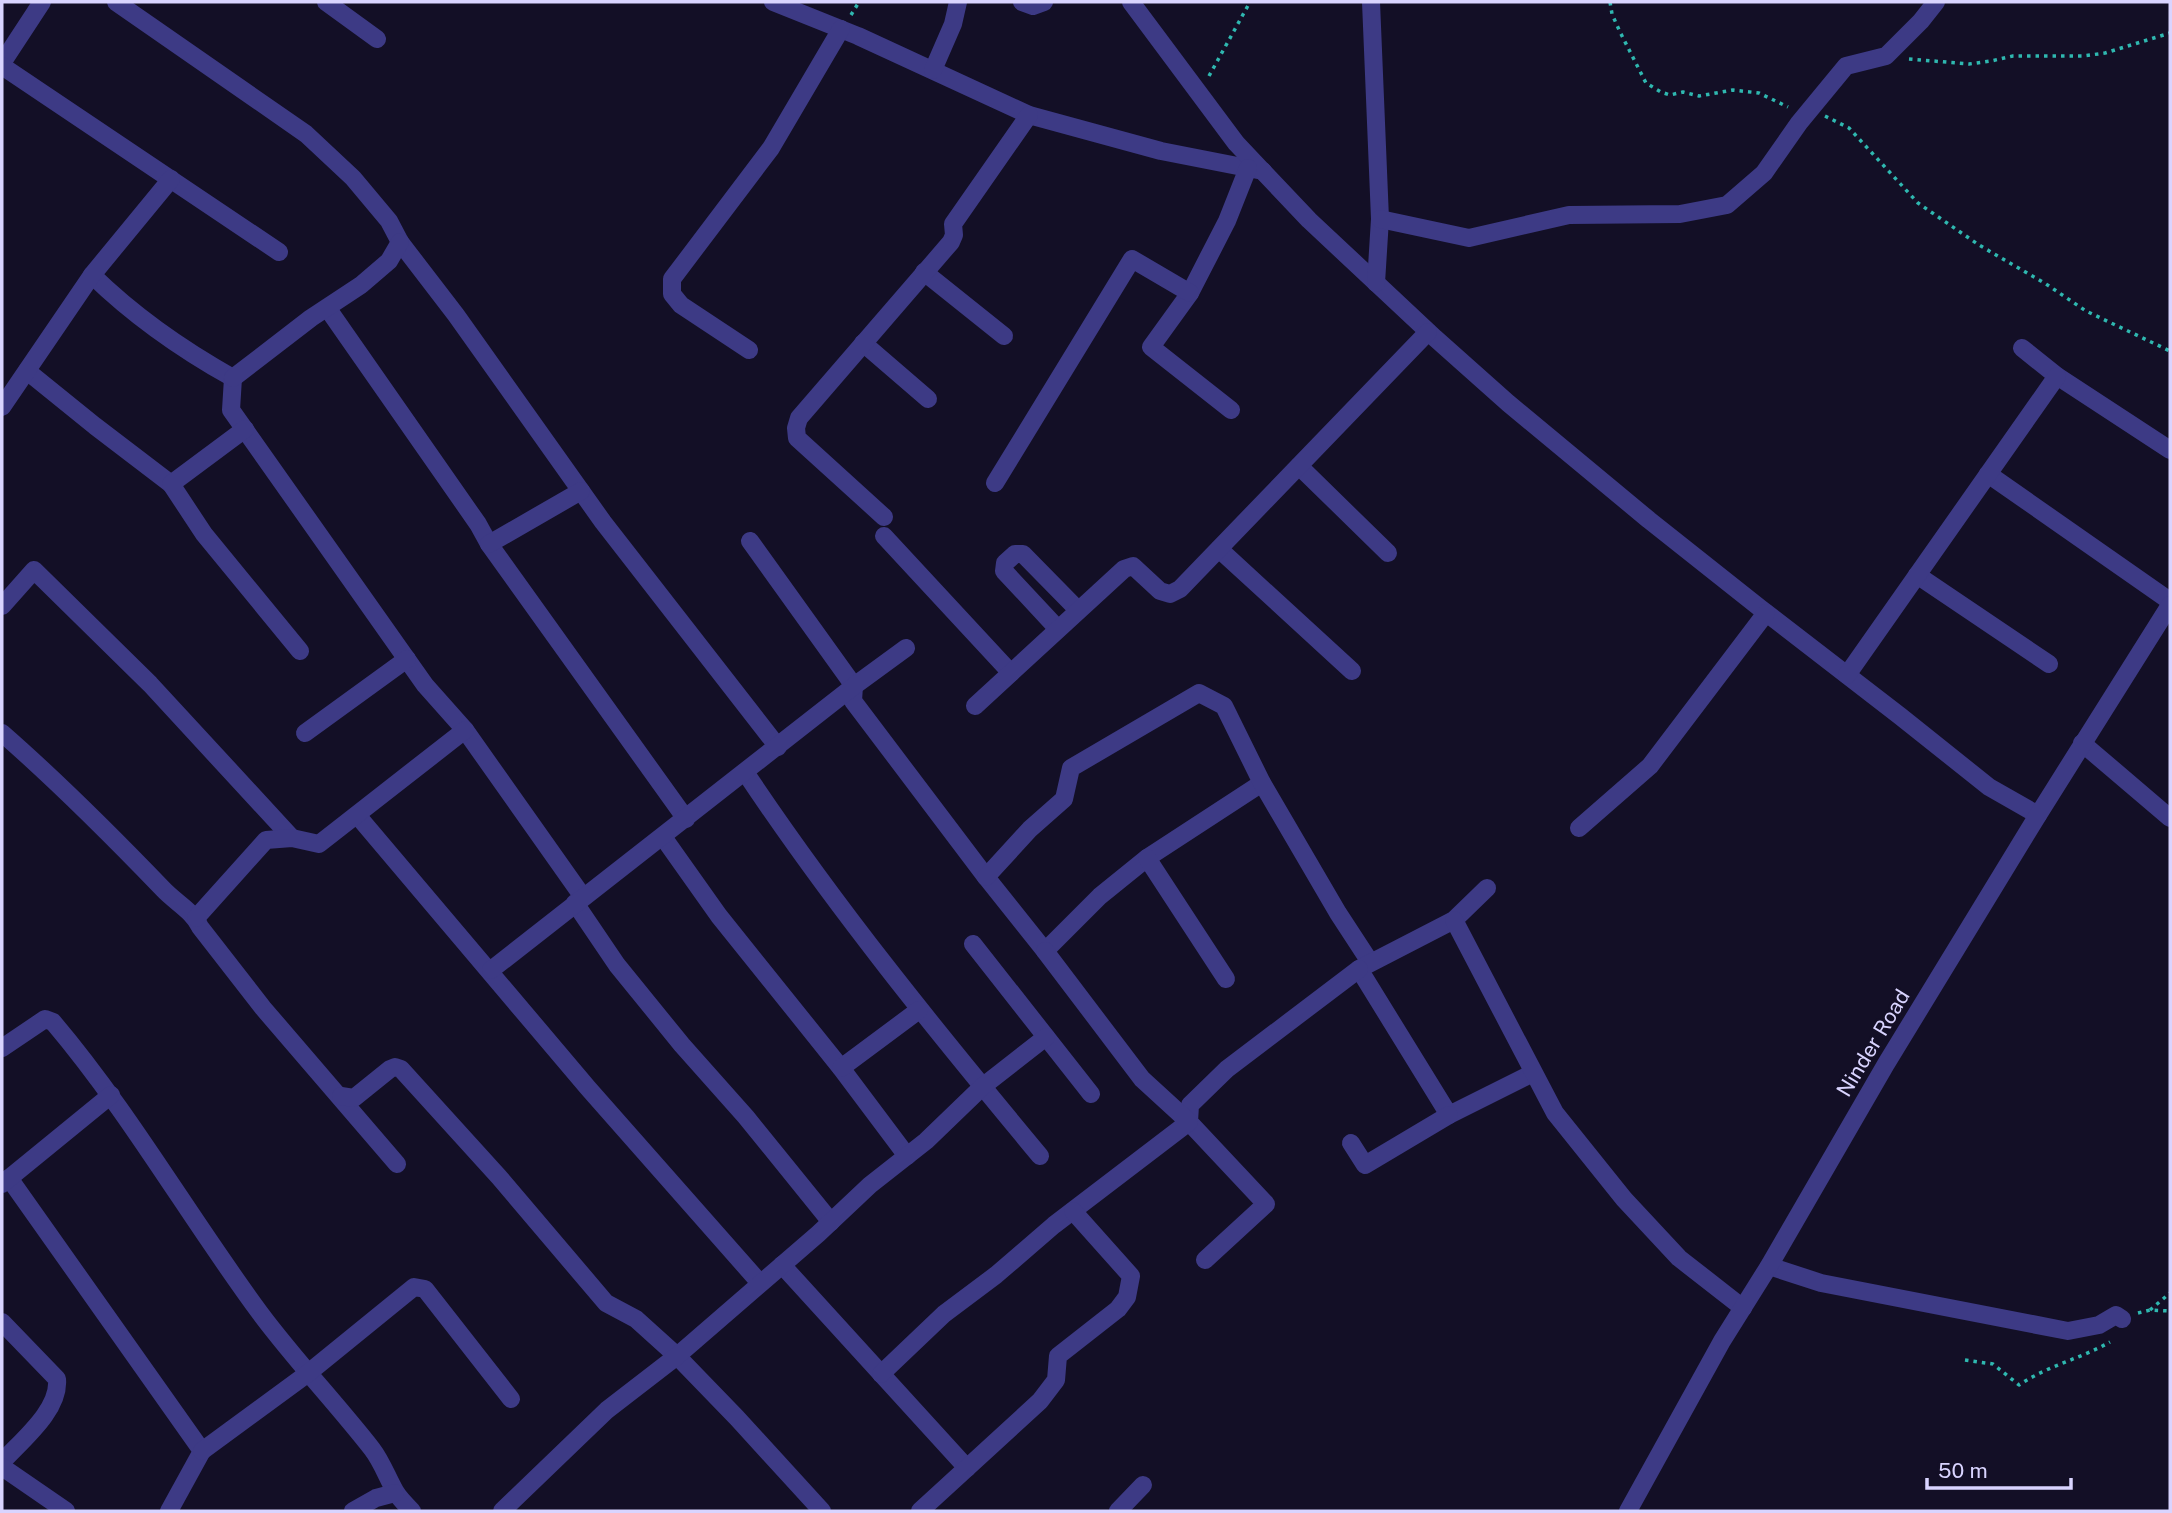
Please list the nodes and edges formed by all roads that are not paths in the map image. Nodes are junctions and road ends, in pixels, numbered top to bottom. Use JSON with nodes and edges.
{"nodes":[{"id":1,"x":42,"y":2,"type":"edge"},
{"id":2,"x":116,"y":2,"type":"edge"},
{"id":3,"x":326,"y":2,"type":"edge"},
{"id":4,"x":773,"y":2,"type":"edge"},
{"id":5,"x":958,"y":2,"type":"edge"},
{"id":6,"x":1022,"y":2,"type":"edge"},
{"id":7,"x":1044,"y":2,"type":"edge"},
{"id":8,"x":1131,"y":2,"type":"edge"},
{"id":9,"x":1371,"y":2,"type":"edge"},
{"id":10,"x":1936,"y":2,"type":"edge"},
{"id":11,"x":841,"y":29,"type":"junction"},
{"id":12,"x":377,"y":39,"type":"dead end"},
{"id":13,"x":2,"y":64,"type":"edge"},
{"id":14,"x":933,"y":70,"type":"junction"},
{"id":15,"x":1029,"y":115,"type":"junction"},
{"id":16,"x":1255,"y":170,"type":"junction"},
{"id":17,"x":171,"y":179,"type":"junction"},
{"id":18,"x":1380,"y":219,"type":"junction"},
{"id":19,"x":400,"y":242,"type":"junction"},
{"id":20,"x":279,"y":252,"type":"dead end"},
{"id":21,"x":924,"y":272,"type":"junction"},
{"id":22,"x":92,"y":275,"type":"junction"},
{"id":23,"x":1376,"y":283,"type":"junction"},
{"id":24,"x":1190,"y":293,"type":"junction"},
{"id":25,"x":328,"y":309,"type":"junction"},
{"id":26,"x":1428,"y":332,"type":"junction"},
{"id":27,"x":1004,"y":336,"type":"dead end"},
{"id":28,"x":863,"y":344,"type":"junction"},
{"id":29,"x":2022,"y":348,"type":"dead end"},
{"id":30,"x":749,"y":350,"type":"dead end"},
{"id":31,"x":27,"y":371,"type":"junction"},
{"id":32,"x":2057,"y":376,"type":"junction"},
{"id":33,"x":233,"y":378,"type":"junction"},
{"id":34,"x":929,"y":399,"type":"dead end"},
{"id":35,"x":2,"y":407,"type":"edge"},
{"id":36,"x":1231,"y":410,"type":"dead end"},
{"id":37,"x":245,"y":429,"type":"junction"},
{"id":38,"x":2170,"y":450,"type":"edge"},
{"id":39,"x":1299,"y":466,"type":"junction"},
{"id":40,"x":1988,"y":474,"type":"junction"},
{"id":41,"x":995,"y":483,"type":"dead end"},
{"id":42,"x":172,"y":484,"type":"junction"},
{"id":43,"x":582,"y":491,"type":"junction"},
{"id":44,"x":884,"y":517,"type":"dead end"},
{"id":45,"x":884,"y":536,"type":"dead end"},
{"id":46,"x":750,"y":541,"type":"dead end"},
{"id":47,"x":489,"y":544,"type":"junction"},
{"id":48,"x":1219,"y":549,"type":"junction"},
{"id":49,"x":1388,"y":553,"type":"dead end"},
{"id":50,"x":1917,"y":575,"type":"junction"},
{"id":51,"x":2170,"y":603,"type":"edge"},
{"id":52,"x":2,"y":606,"type":"edge"},
{"id":53,"x":1079,"y":610,"type":"junction"},
{"id":54,"x":1766,"y":613,"type":"junction"},
{"id":55,"x":1058,"y":629,"type":"junction"},
{"id":56,"x":906,"y":648,"type":"dead end"},
{"id":57,"x":300,"y":652,"type":"dead end"},
{"id":58,"x":407,"y":659,"type":"junction"},
{"id":59,"x":2049,"y":664,"type":"dead end"},
{"id":60,"x":1352,"y":671,"type":"dead end"},
{"id":61,"x":1011,"y":673,"type":"junction"},
{"id":62,"x":1847,"y":674,"type":"junction"},
{"id":63,"x":854,"y":686,"type":"junction"},
{"id":64,"x":975,"y":706,"type":"dead end"},
{"id":65,"x":465,"y":730,"type":"junction"},
{"id":66,"x":2,"y":733,"type":"edge"},
{"id":67,"x":305,"y":733,"type":"dead end"},
{"id":68,"x":2082,"y":743,"type":"junction"},
{"id":69,"x":778,"y":747,"type":"junction"},
{"id":70,"x":745,"y":772,"type":"junction"},
{"id":71,"x":1262,"y":783,"type":"junction"},
{"id":72,"x":357,"y":814,"type":"junction"},
{"id":73,"x":2038,"y":815,"type":"junction"},
{"id":74,"x":2170,"y":818,"type":"edge"},
{"id":75,"x":687,"y":819,"type":"junction"},
{"id":76,"x":1579,"y":828,"type":"dead end"},
{"id":77,"x":663,"y":837,"type":"junction"},
{"id":78,"x":292,"y":838,"type":"junction"},
{"id":79,"x":1147,"y":858,"type":"junction"},
{"id":80,"x":986,"y":877,"type":"junction"},
{"id":81,"x":1487,"y":888,"type":"dead end"},
{"id":82,"x":579,"y":900,"type":"junction"},
{"id":83,"x":196,"y":918,"type":"junction"},
{"id":84,"x":1454,"y":920,"type":"junction"},
{"id":85,"x":972,"y":944,"type":"dead end"},
{"id":86,"x":1045,"y":951,"type":"junction"},
{"id":87,"x":1364,"y":965,"type":"junction"},
{"id":88,"x":491,"y":970,"type":"junction"},
{"id":89,"x":1226,"y":979,"type":"dead end"},
{"id":90,"x":919,"y":1010,"type":"junction"},
{"id":91,"x":1046,"y":1037,"type":"junction"},
{"id":92,"x":2,"y":1048,"type":"edge"},
{"id":93,"x":841,"y":1068,"type":"junction"},
{"id":94,"x":1533,"y":1073,"type":"junction"},
{"id":95,"x":982,"y":1087,"type":"junction"},
{"id":96,"x":1091,"y":1094,"type":"dead end"},
{"id":97,"x":111,"y":1095,"type":"junction"},
{"id":98,"x":341,"y":1096,"type":"junction"},
{"id":99,"x":1449,"y":1115,"type":"junction"},
{"id":100,"x":1189,"y":1122,"type":"junction"},
{"id":101,"x":1351,"y":1143,"type":"dead end"},
{"id":102,"x":907,"y":1156,"type":"junction"},
{"id":103,"x":1040,"y":1157,"type":"dead end"},
{"id":104,"x":397,"y":1164,"type":"dead end"},
{"id":105,"x":6,"y":1181,"type":"edge"},
{"id":106,"x":1073,"y":1211,"type":"junction"},
{"id":107,"x":831,"y":1222,"type":"junction"},
{"id":108,"x":1205,"y":1260,"type":"dead end"},
{"id":109,"x":782,"y":1265,"type":"junction"},
{"id":110,"x":1769,"y":1266,"type":"junction"},
{"id":111,"x":760,"y":1283,"type":"junction"},
{"id":112,"x":1743,"y":1308,"type":"junction"},
{"id":113,"x":2122,"y":1319,"type":"dead end"},
{"id":114,"x":2,"y":1322,"type":"edge"},
{"id":115,"x":677,"y":1356,"type":"junction"},
{"id":116,"x":307,"y":1374,"type":"junction"},
{"id":117,"x":881,"y":1374,"type":"junction"},
{"id":118,"x":511,"y":1399,"type":"dead end"},
{"id":119,"x":202,"y":1451,"type":"junction"},
{"id":120,"x":2,"y":1464,"type":"edge"},
{"id":121,"x":967,"y":1468,"type":"junction"},
{"id":122,"x":1143,"y":1485,"type":"dead end"},
{"id":123,"x":395,"y":1493,"type":"junction"},
{"id":124,"x":66,"y":1511,"type":"edge"},
{"id":125,"x":169,"y":1511,"type":"edge"},
{"id":126,"x":353,"y":1511,"type":"edge"},
{"id":127,"x":412,"y":1511,"type":"edge"},
{"id":128,"x":503,"y":1511,"type":"edge"},
{"id":129,"x":822,"y":1511,"type":"edge"},
{"id":130,"x":920,"y":1511,"type":"edge"},
{"id":131,"x":1118,"y":1511,"type":"edge"},
{"id":132,"x":1628,"y":1511,"type":"edge"}],
"edges":[{"from":1,"to":13,"type":"street"},
{"from":2,"to":19,"type":"street"},
{"from":3,"to":12,"type":"street"},
{"from":4,"to":11,"type":"street"},
{"from":5,"to":14,"type":"street"},
{"from":6,"to":7,"type":"street"},
{"from":8,"to":16,"type":"street"},
{"from":9,"to":18,"type":"street"},
{"from":10,"to":18,"type":"street"},
{"from":11,"to":14,"type":"street"},
{"from":11,"to":30,"type":"street"},
{"from":13,"to":17,"type":"street"},
{"from":14,"to":15,"type":"street"},
{"from":15,"to":16,"type":"street"},
{"from":15,"to":21,"type":"street"},
{"from":16,"to":23,"type":"street"},
{"from":16,"to":24,"type":"street"},
{"from":17,"to":20,"type":"street"},
{"from":17,"to":22,"type":"street"},
{"from":18,"to":23,"type":"street"},
{"from":19,"to":25,"type":"street"},
{"from":19,"to":43,"type":"street"},
{"from":21,"to":27,"type":"street"},
{"from":21,"to":28,"type":"street"},
{"from":22,"to":31,"type":"street"},
{"from":22,"to":33,"type":"street"},
{"from":23,"to":26,"type":"street"},
{"from":24,"to":36,"type":"street"},
{"from":24,"to":41,"type":"street"},
{"from":25,"to":33,"type":"street"},
{"from":25,"to":47,"type":"street"},
{"from":26,"to":39,"type":"street"},
{"from":26,"to":54,"type":"street"},
{"from":28,"to":34,"type":"street"},
{"from":28,"to":44,"type":"street"},
{"from":29,"to":32,"type":"street"},
{"from":31,"to":35,"type":"street"},
{"from":31,"to":42,"type":"street"},
{"from":32,"to":38,"type":"street"},
{"from":32,"to":40,"type":"street"},
{"from":33,"to":37,"type":"street"},
{"from":37,"to":42,"type":"street"},
{"from":37,"to":58,"type":"street"},
{"from":39,"to":48,"type":"street"},
{"from":39,"to":49,"type":"street"},
{"from":40,"to":50,"type":"street"},
{"from":40,"to":51,"type":"street"},
{"from":42,"to":57,"type":"street"},
{"from":43,"to":47,"type":"street"},
{"from":43,"to":69,"type":"street"},
{"from":45,"to":61,"type":"street"},
{"from":46,"to":63,"type":"street"},
{"from":47,"to":75,"type":"street"},
{"from":48,"to":53,"type":"street"},
{"from":48,"to":60,"type":"street"},
{"from":50,"to":59,"type":"street"},
{"from":50,"to":62,"type":"street"},
{"from":51,"to":68,"type":"street","name":"Ninder Road"},
{"from":52,"to":78,"type":"street"},
{"from":53,"to":55,"type":"street"},
{"from":53,"to":55,"type":"street"},
{"from":54,"to":62,"type":"street"},
{"from":54,"to":76,"type":"street"},
{"from":55,"to":61,"type":"street"},
{"from":56,"to":63,"type":"street"},
{"from":58,"to":65,"type":"street"},
{"from":58,"to":67,"type":"street"},
{"from":61,"to":64,"type":"street"},
{"from":62,"to":73,"type":"street"},
{"from":63,"to":69,"type":"street"},
{"from":63,"to":80,"type":"street"},
{"from":65,"to":72,"type":"street"},
{"from":65,"to":82,"type":"street"},
{"from":66,"to":83,"type":"street"},
{"from":68,"to":73,"type":"street","name":"Ninder Road"},
{"from":68,"to":74,"type":"street"},
{"from":69,"to":70,"type":"street"},
{"from":70,"to":75,"type":"street"},
{"from":70,"to":90,"type":"street"},
{"from":71,"to":79,"type":"street"},
{"from":71,"to":80,"type":"street"},
{"from":71,"to":87,"type":"street"},
{"from":72,"to":78,"type":"street"},
{"from":72,"to":88,"type":"street"},
{"from":73,"to":110,"type":"street","name":"Ninder Road"},
{"from":75,"to":77,"type":"street"},
{"from":77,"to":82,"type":"street"},
{"from":77,"to":93,"type":"street"},
{"from":78,"to":83,"type":"street"},
{"from":79,"to":86,"type":"street"},
{"from":79,"to":89,"type":"street"},
{"from":80,"to":86,"type":"street"},
{"from":81,"to":84,"type":"street"},
{"from":82,"to":88,"type":"street"},
{"from":82,"to":107,"type":"street"},
{"from":83,"to":98,"type":"street"},
{"from":84,"to":87,"type":"street"},
{"from":84,"to":94,"type":"street"},
{"from":85,"to":91,"type":"street"},
{"from":86,"to":100,"type":"street"},
{"from":87,"to":99,"type":"street"},
{"from":87,"to":100,"type":"street"},
{"from":88,"to":111,"type":"street"},
{"from":90,"to":93,"type":"street"},
{"from":90,"to":95,"type":"street"},
{"from":91,"to":95,"type":"street"},
{"from":91,"to":96,"type":"street"},
{"from":92,"to":97,"type":"street"},
{"from":93,"to":102,"type":"street"},
{"from":94,"to":99,"type":"street"},
{"from":94,"to":112,"type":"street"},
{"from":95,"to":102,"type":"street"},
{"from":95,"to":103,"type":"street"},
{"from":97,"to":105,"type":"street"},
{"from":97,"to":116,"type":"street"},
{"from":98,"to":104,"type":"street"},
{"from":98,"to":115,"type":"street"},
{"from":99,"to":101,"type":"street"},
{"from":100,"to":106,"type":"street"},
{"from":100,"to":108,"type":"street"},
{"from":102,"to":107,"type":"street"},
{"from":105,"to":119,"type":"street"},
{"from":106,"to":117,"type":"street"},
{"from":106,"to":121,"type":"street"},
{"from":107,"to":109,"type":"street"},
{"from":109,"to":111,"type":"street"},
{"from":109,"to":117,"type":"street"},
{"from":110,"to":112,"type":"street","name":"Ninder Road"},
{"from":110,"to":113,"type":"street"},
{"from":111,"to":115,"type":"street"},
{"from":112,"to":132,"type":"street","name":"Ninder Road"},
{"from":114,"to":120,"type":"street"},
{"from":115,"to":128,"type":"street"},
{"from":115,"to":129,"type":"street"},
{"from":116,"to":118,"type":"street"},
{"from":116,"to":119,"type":"street"},
{"from":116,"to":123,"type":"street"},
{"from":117,"to":121,"type":"street"},
{"from":119,"to":125,"type":"street"},
{"from":120,"to":124,"type":"street"},
{"from":121,"to":130,"type":"street"},
{"from":122,"to":131,"type":"street"},
{"from":123,"to":126,"type":"street"},
{"from":123,"to":127,"type":"street"}]}
